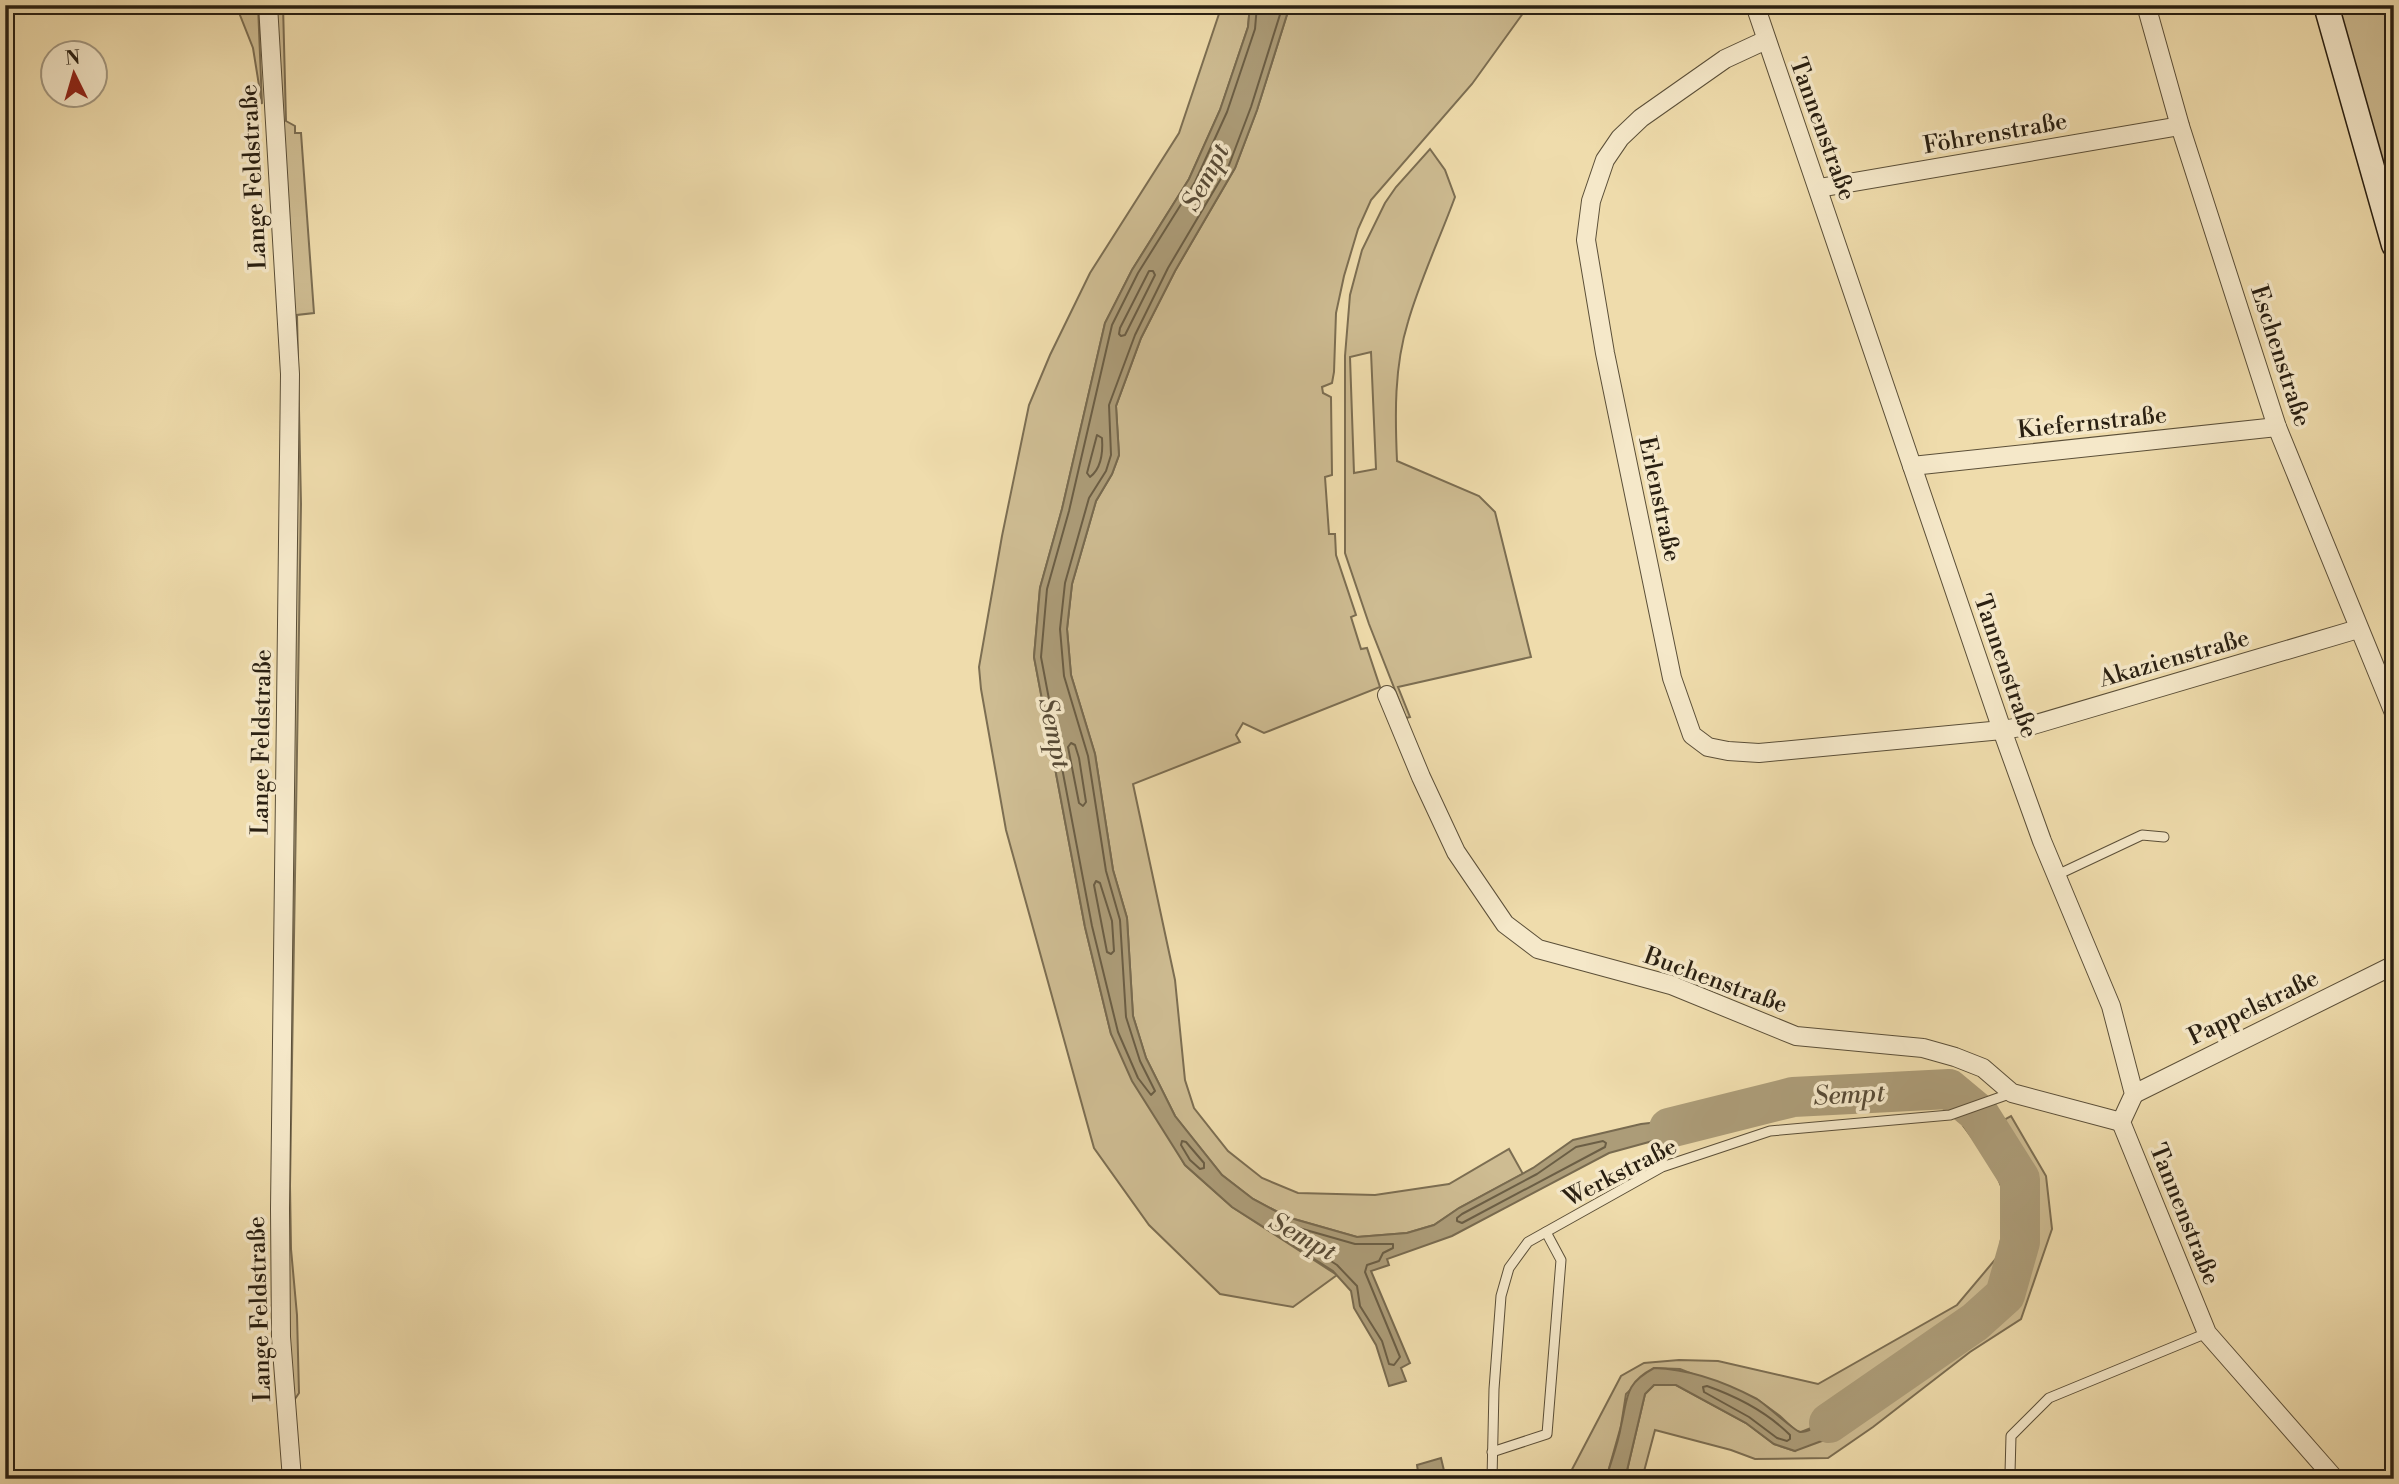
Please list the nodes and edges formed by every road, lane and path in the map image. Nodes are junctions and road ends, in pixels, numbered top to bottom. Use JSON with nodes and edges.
{"nodes":[{"id":1,"x":268,"y":5,"type":"edge"},
{"id":2,"x":1755,"y":5,"type":"edge"},
{"id":3,"x":2146,"y":5,"type":"edge"},
{"id":4,"x":2326,"y":5,"type":"edge"},
{"id":5,"x":1766,"y":40,"type":"junction"},
{"id":6,"x":2180,"y":126,"type":"junction"},
{"id":7,"x":1819,"y":188,"type":"junction"},
{"id":8,"x":2394,"y":246,"type":"edge"},
{"id":9,"x":2277,"y":427,"type":"junction"},
{"id":10,"x":1912,"y":466,"type":"junction"},
{"id":11,"x":2358,"y":629,"type":"junction"},
{"id":12,"x":1387,"y":695,"type":"dead end"},
{"id":13,"x":2394,"y":713,"type":"edge"},
{"id":14,"x":2002,"y":730,"type":"junction"},
{"id":15,"x":2164,"y":837,"type":"dead end"},
{"id":16,"x":2056,"y":875,"type":"junction"},
{"id":17,"x":2394,"y":965,"type":"edge"},
{"id":18,"x":2012,"y":1093,"type":"junction"},
{"id":19,"x":2134,"y":1094,"type":"junction"},
{"id":20,"x":2121,"y":1122,"type":"junction"},
{"id":21,"x":1546,"y":1232,"type":"junction"},
{"id":22,"x":2207,"y":1333,"type":"junction"},
{"id":23,"x":1492,"y":1452,"type":"junction"},
{"id":24,"x":292,"y":1479,"type":"edge"},
{"id":25,"x":1492,"y":1479,"type":"edge"},
{"id":26,"x":1993,"y":1479,"type":"edge"},
{"id":27,"x":2336,"y":1479,"type":"edge"}],
"edges":[{"from":1,"to":24,"type":"street","name":"Lange Feldstraße"},
{"from":2,"to":5,"type":"street","name":"Tannenstraße"},
{"from":3,"to":6,"type":"street","name":"Eschenstraße"},
{"from":4,"to":8,"type":"street"},
{"from":5,"to":7,"type":"street","name":"Tannenstraße"},
{"from":5,"to":14,"type":"street","name":"Erlenstraße"},
{"from":6,"to":7,"type":"street","name":"Föhrenstraße"},
{"from":6,"to":9,"type":"street","name":"Eschenstraße"},
{"from":7,"to":10,"type":"street","name":"Tannenstraße"},
{"from":9,"to":10,"type":"street","name":"Kiefernstraße"},
{"from":9,"to":11,"type":"street","name":"Eschenstraße"},
{"from":10,"to":14,"type":"street","name":"Tannenstraße"},
{"from":11,"to":13,"type":"street","name":"Eschenstraße"},
{"from":11,"to":14,"type":"street","name":"Akazienstraße"},
{"from":12,"to":18,"type":"street","name":"Buchenstraße"},
{"from":14,"to":16,"type":"street","name":"Tannenstraße"},
{"from":15,"to":16,"type":"lane"},
{"from":16,"to":19,"type":"street","name":"Tannenstraße"},
{"from":17,"to":19,"type":"street","name":"Pappelstraße"},
{"from":18,"to":20,"type":"street","name":"Buchenstraße"},
{"from":18,"to":21,"type":"lane","name":"Werkstraße"},
{"from":19,"to":20,"type":"street","name":"Tannenstraße"},
{"from":20,"to":22,"type":"street","name":"Tannenstraße"},
{"from":21,"to":23,"type":"lane","name":"Werkstraße"},
{"from":21,"to":23,"type":"lane"},
{"from":22,"to":26,"type":"lane"},
{"from":22,"to":27,"type":"street","name":"Tannenstraße"},
{"from":23,"to":25,"type":"lane","name":"Werkstraße"}]}
